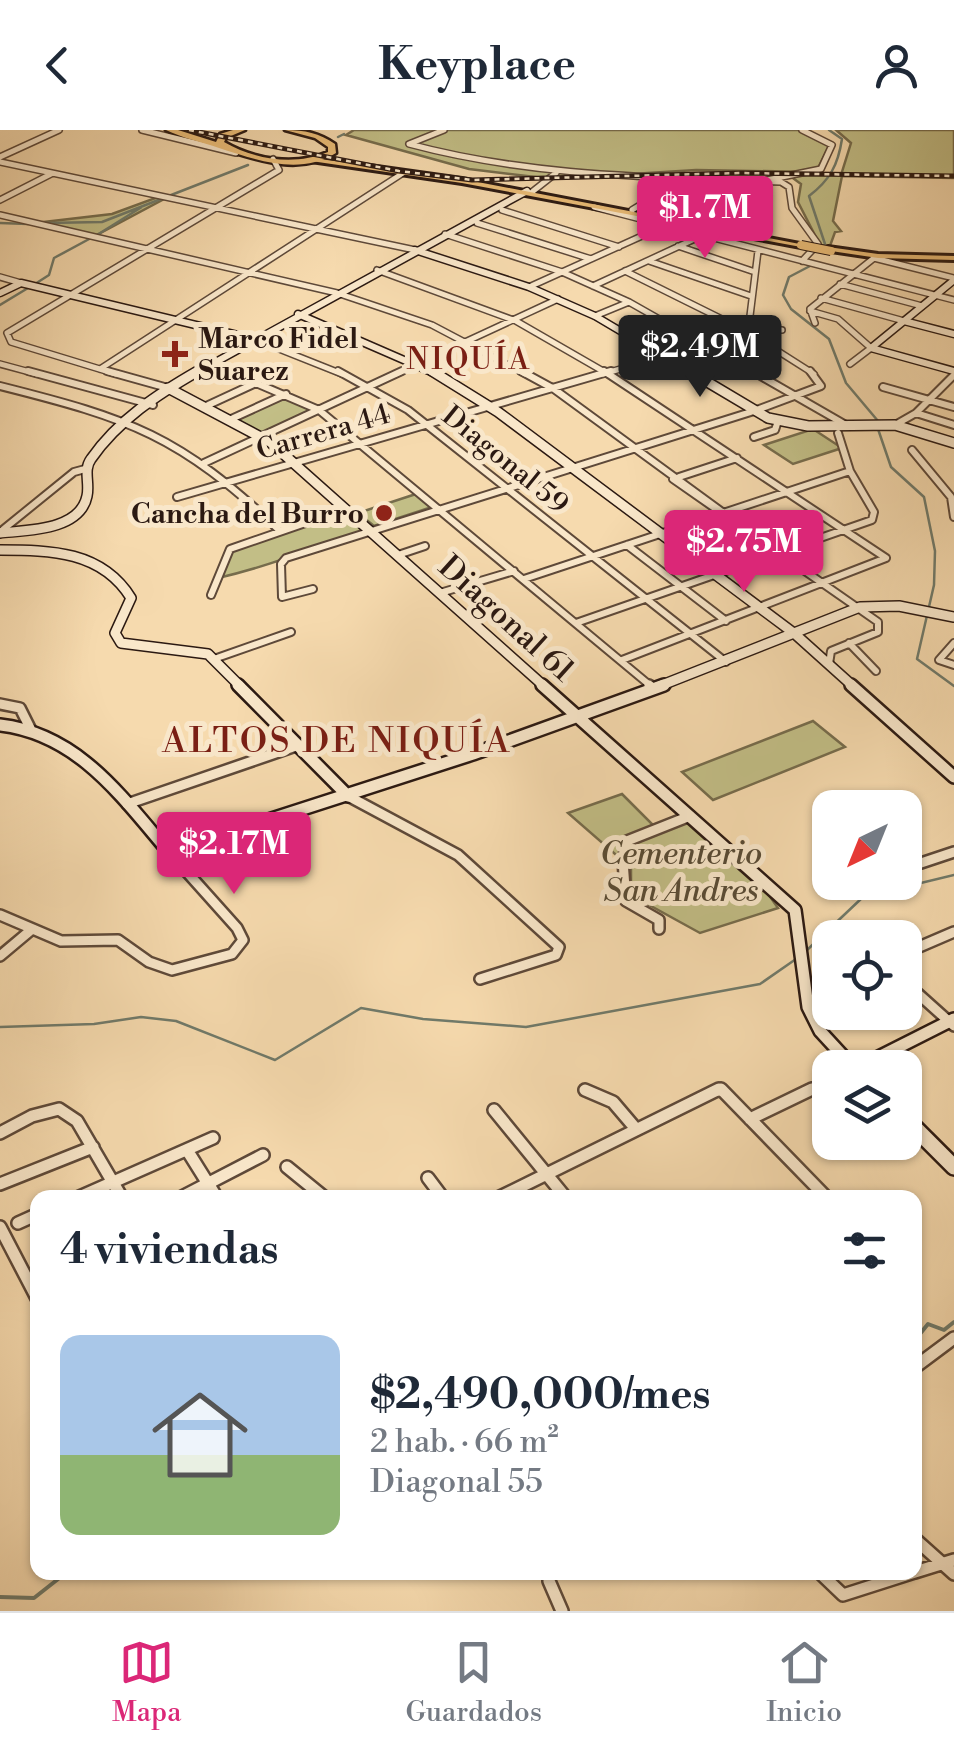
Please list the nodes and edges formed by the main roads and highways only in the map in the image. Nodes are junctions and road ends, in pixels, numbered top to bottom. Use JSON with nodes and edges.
{"nodes":[{"id":1,"x":170,"y":130,"type":"edge"},
{"id":2,"x":240,"y":130,"type":"edge"},
{"id":3,"x":289,"y":130,"type":"edge"},
{"id":4,"x":331,"y":140,"type":"edge"},
{"id":5,"x":228,"y":148,"type":"junction"},
{"id":6,"x":313,"y":160,"type":"junction"},
{"id":7,"x":382,"y":166,"type":"junction"},
{"id":8,"x":528,"y":192,"type":"junction"},
{"id":9,"x":802,"y":244,"type":"junction"},
{"id":10,"x":831,"y":250,"type":"junction"},
{"id":11,"x":953,"y":259,"type":"edge"}],
"edges":[{"from":1,"to":5,"type":"highway"},
{"from":2,"to":5,"type":"highway"},
{"from":3,"to":4,"type":"highway"},
{"from":4,"to":6,"type":"highway"},
{"from":4,"to":7,"type":"main road"},
{"from":5,"to":6,"type":"highway"},
{"from":6,"to":7,"type":"main road"},
{"from":7,"to":8,"type":"main road"},
{"from":7,"to":8,"type":"main road"},
{"from":8,"to":9,"type":"main road"},
{"from":8,"to":9,"type":"main road"},
{"from":9,"to":10,"type":"main road","bridge":true},
{"from":10,"to":11,"type":"main road"},
{"from":10,"to":11,"type":"main road"}]}
